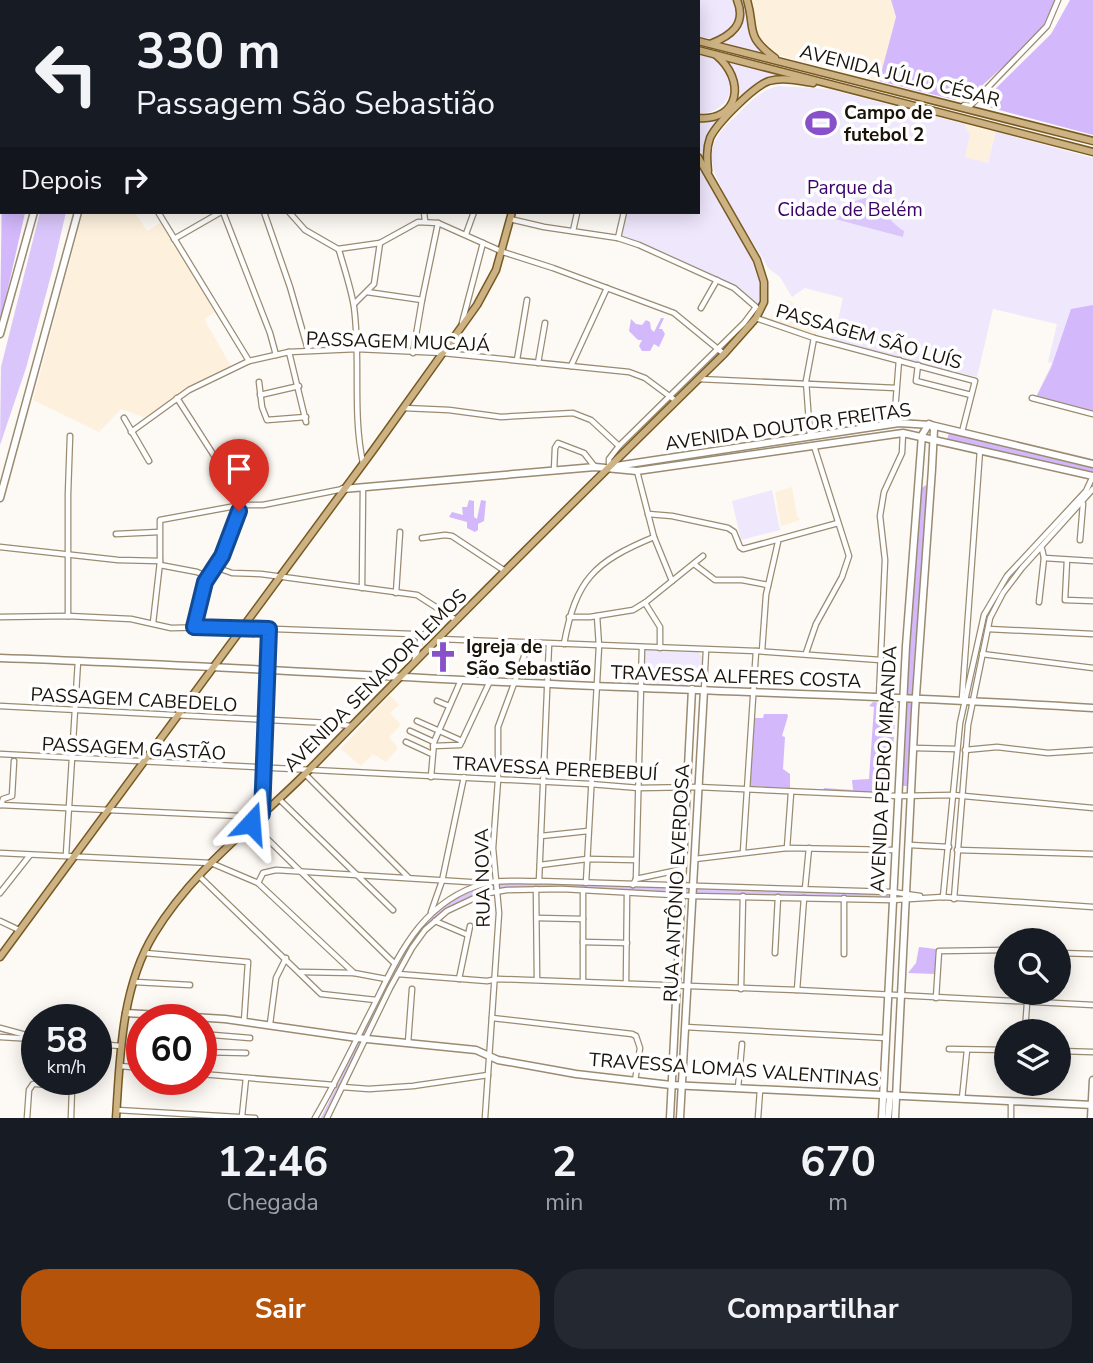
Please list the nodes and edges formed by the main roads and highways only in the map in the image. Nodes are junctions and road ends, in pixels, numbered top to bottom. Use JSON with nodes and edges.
{"nodes":[{"id":1,"x":737,"y":0,"type":"edge"},
{"id":2,"x":747,"y":0,"type":"edge"},
{"id":3,"x":700,"y":42,"type":"edge"},
{"id":4,"x":710,"y":44,"type":"junction"},
{"id":5,"x":700,"y":50,"type":"edge"},
{"id":6,"x":714,"y":54,"type":"junction"},
{"id":7,"x":779,"y":61,"type":"junction"},
{"id":8,"x":837,"y":86,"type":"junction"},
{"id":9,"x":700,"y":118,"type":"edge"},
{"id":10,"x":1093,"y":141,"type":"edge"},
{"id":11,"x":1093,"y":152,"type":"edge"},
{"id":12,"x":700,"y":160,"type":"edge"},
{"id":13,"x":700,"y":167,"type":"edge"},
{"id":14,"x":707,"y":172,"type":"junction"},
{"id":15,"x":511,"y":215,"type":"edge"},
{"id":16,"x":3,"y":947,"type":"edge"},
{"id":17,"x":0,"y":957,"type":"edge"},
{"id":18,"x":116,"y":1118,"type":"edge"}],
"edges":[{"from":1,"to":4,"type":"main road"},
{"from":2,"to":7,"type":"main road"},
{"from":3,"to":4,"type":"main road","name":"AVENIDA JÚLIO CÉSAR"},
{"from":4,"to":7,"type":"main road","name":"AVENIDA JÚLIO CÉSAR"},
{"from":5,"to":6,"type":"main road","name":"AVENIDA JÚLIO CÉSAR"},
{"from":6,"to":8,"type":"main road","name":"AVENIDA JÚLIO CÉSAR"},
{"from":6,"to":9,"type":"main road"},
{"from":7,"to":10,"type":"main road","name":"AVENIDA JÚLIO CÉSAR"},
{"from":8,"to":11,"type":"main road","name":"AVENIDA JÚLIO CÉSAR"},
{"from":8,"to":14,"type":"main road"},
{"from":12,"to":14,"type":"main road"},
{"from":13,"to":14,"type":"main road"},
{"from":14,"to":18,"type":"main road","name":"AVENIDA SENADOR LEMOS"},
{"from":15,"to":16,"type":"main road"},
{"from":16,"to":17,"type":"main road"}]}
